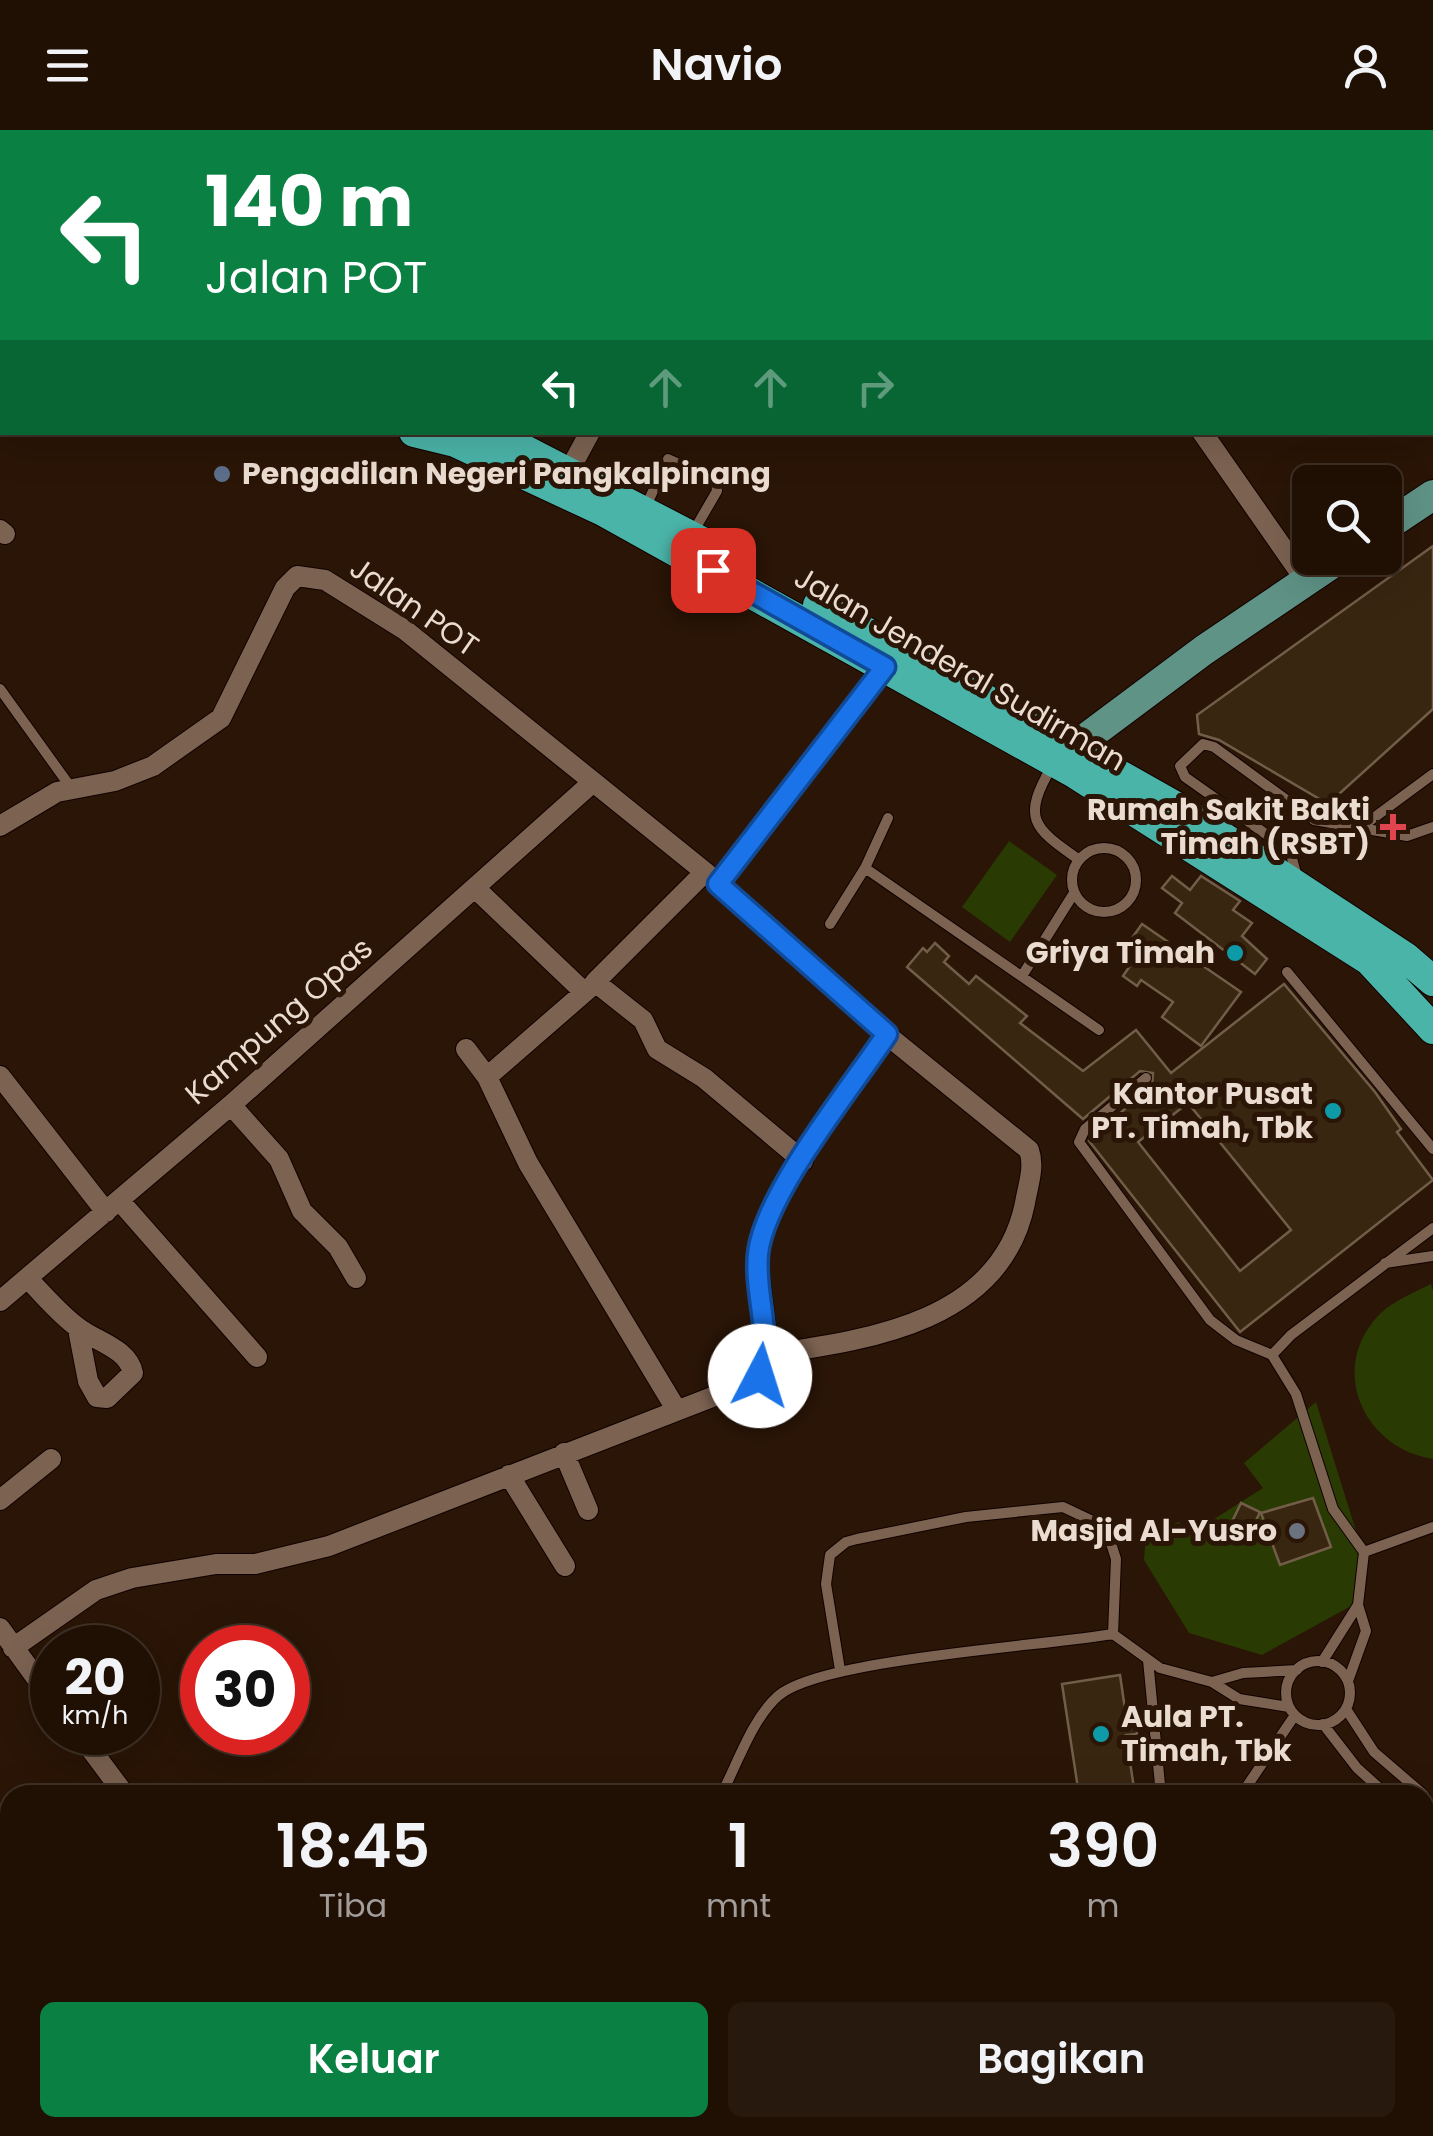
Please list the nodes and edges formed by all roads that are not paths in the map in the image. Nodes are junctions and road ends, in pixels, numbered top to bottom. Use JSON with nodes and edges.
{"nodes":[{"id":1,"x":426,"y":435,"type":"edge"},
{"id":2,"x":495,"y":435,"type":"edge"},
{"id":3,"x":588,"y":435,"type":"edge"},
{"id":4,"x":1204,"y":435,"type":"edge"},
{"id":5,"x":558,"y":473,"type":"junction"},
{"id":6,"x":1433,"y":495,"type":"edge"},
{"id":7,"x":644,"y":508,"type":"junction"},
{"id":8,"x":1402,"y":516,"type":"edge"},
{"id":9,"x":684,"y":544,"type":"junction"},
{"id":10,"x":1314,"y":575,"type":"edge"},
{"id":11,"x":1306,"y":580,"type":"junction"},
{"id":12,"x":885,"y":667,"type":"junction"},
{"id":13,"x":0,"y":689,"type":"edge"},
{"id":14,"x":1064,"y":754,"type":"junction"},
{"id":15,"x":1433,"y":774,"type":"edge"},
{"id":16,"x":593,"y":782,"type":"junction"},
{"id":17,"x":72,"y":790,"type":"junction"},
{"id":18,"x":888,"y":818,"type":"dead end"},
{"id":19,"x":0,"y":826,"type":"edge"},
{"id":20,"x":1433,"y":827,"type":"edge"},
{"id":21,"x":1360,"y":828,"type":"junction"},
{"id":22,"x":1078,"y":859,"type":"junction"},
{"id":23,"x":865,"y":868,"type":"junction"},
{"id":24,"x":712,"y":878,"type":"junction"},
{"id":25,"x":1297,"y":884,"type":"junction"},
{"id":26,"x":475,"y":888,"type":"junction"},
{"id":27,"x":1074,"y":893,"type":"junction"},
{"id":28,"x":830,"y":924,"type":"dead end"},
{"id":29,"x":1287,"y":972,"type":"dead end"},
{"id":30,"x":1022,"y":976,"type":"junction"},
{"id":31,"x":1433,"y":981,"type":"edge"},
{"id":32,"x":590,"y":987,"type":"junction"},
{"id":33,"x":1433,"y":1029,"type":"edge"},
{"id":34,"x":1099,"y":1030,"type":"dead end"},
{"id":35,"x":887,"y":1034,"type":"junction"},
{"id":36,"x":466,"y":1048,"type":"dead end"},
{"id":37,"x":0,"y":1076,"type":"edge"},
{"id":38,"x":487,"y":1077,"type":"junction"},
{"id":39,"x":1146,"y":1078,"type":"dead end"},
{"id":40,"x":231,"y":1104,"type":"junction"},
{"id":41,"x":1433,"y":1148,"type":"edge"},
{"id":42,"x":803,"y":1161,"type":"junction"},
{"id":43,"x":113,"y":1206,"type":"junction"},
{"id":44,"x":1433,"y":1228,"type":"edge"},
{"id":45,"x":1432,"y":1261,"type":"edge"},
{"id":46,"x":1385,"y":1263,"type":"junction"},
{"id":47,"x":356,"y":1278,"type":"dead end"},
{"id":48,"x":28,"y":1279,"type":"junction"},
{"id":49,"x":0,"y":1301,"type":"edge"},
{"id":50,"x":78,"y":1328,"type":"dead end"},
{"id":51,"x":766,"y":1355,"type":"junction"},
{"id":52,"x":1272,"y":1355,"type":"junction"},
{"id":53,"x":257,"y":1357,"type":"dead end"},
{"id":54,"x":676,"y":1408,"type":"junction"},
{"id":55,"x":564,"y":1454,"type":"junction"},
{"id":56,"x":51,"y":1459,"type":"dead end"},
{"id":57,"x":509,"y":1474,"type":"junction"},
{"id":58,"x":0,"y":1500,"type":"edge"},
{"id":59,"x":588,"y":1510,"type":"dead end"},
{"id":60,"x":1433,"y":1527,"type":"edge"},
{"id":61,"x":1364,"y":1552,"type":"junction"},
{"id":62,"x":565,"y":1566,"type":"dead end"},
{"id":63,"x":1358,"y":1605,"type":"junction"},
{"id":64,"x":0,"y":1628,"type":"edge"},
{"id":65,"x":1113,"y":1634,"type":"junction"},
{"id":66,"x":13,"y":1648,"type":"junction"},
{"id":67,"x":1148,"y":1660,"type":"junction"},
{"id":68,"x":1322,"y":1662,"type":"junction"},
{"id":69,"x":840,"y":1670,"type":"junction"},
{"id":70,"x":1297,"y":1670,"type":"junction"},
{"id":71,"x":30,"y":1671,"type":"edge"},
{"id":72,"x":1348,"y":1681,"type":"junction"},
{"id":73,"x":1212,"y":1682,"type":"junction"},
{"id":74,"x":1346,"y":1709,"type":"junction"},
{"id":75,"x":1292,"y":1711,"type":"junction"},
{"id":76,"x":1323,"y":1724,"type":"junction"},
{"id":77,"x":96,"y":1755,"type":"edge"},
{"id":78,"x":118,"y":1785,"type":"edge"},
{"id":79,"x":726,"y":1785,"type":"edge"},
{"id":80,"x":1160,"y":1785,"type":"edge"},
{"id":81,"x":1247,"y":1785,"type":"edge"},
{"id":82,"x":1376,"y":1785,"type":"edge"},
{"id":83,"x":1412,"y":1785,"type":"edge"}],
"edges":[{"from":1,"to":5,"type":"highway","name":"Jalan Jenderal Sudirman"},
{"from":2,"to":5,"type":"highway","name":"Jalan Jenderal Sudirman"},
{"from":3,"to":5,"type":"street"},
{"from":4,"to":11,"type":"street"},
{"from":5,"to":7,"type":"highway","name":"Jalan Jenderal Sudirman"},
{"from":5,"to":9,"type":"highway","name":"Jalan Jenderal Sudirman"},
{"from":6,"to":8,"type":"main road"},
{"from":7,"to":9,"type":"highway","name":"Jalan Jenderal Sudirman"},
{"from":7,"to":9,"type":"lane"},
{"from":9,"to":12,"type":"highway","name":"Jalan Jenderal Sudirman"},
{"from":9,"to":14,"type":"highway","name":"Jalan Jenderal Sudirman"},
{"from":10,"to":11,"type":"main road"},
{"from":11,"to":14,"type":"main road"},
{"from":12,"to":14,"type":"highway","name":"Jalan Jenderal Sudirman"},
{"from":12,"to":24,"type":"street"},
{"from":13,"to":17,"type":"lane"},
{"from":14,"to":22,"type":"lane"},
{"from":14,"to":25,"type":"highway","name":"Jalan Jenderal Sudirman"},
{"from":14,"to":33,"type":"highway","name":"Jalan Jenderal Sudirman"},
{"from":15,"to":21,"type":"lane"},
{"from":16,"to":17,"type":"street","name":"Jalan POT"},
{"from":16,"to":24,"type":"street","name":"Jalan POT"},
{"from":16,"to":26,"type":"street","name":"Kampung Opas"},
{"from":17,"to":19,"type":"street","name":"Jalan POT"},
{"from":18,"to":23,"type":"lane"},
{"from":20,"to":21,"type":"lane"},
{"from":21,"to":25,"type":"lane"},
{"from":22,"to":27,"type":"lane"},
{"from":22,"to":27,"type":"lane"},
{"from":23,"to":28,"type":"lane"},
{"from":23,"to":30,"type":"lane"},
{"from":24,"to":32,"type":"street"},
{"from":24,"to":35,"type":"street","name":"Jalan POT"},
{"from":25,"to":31,"type":"highway","name":"Jalan Jenderal Sudirman"},
{"from":26,"to":32,"type":"street"},
{"from":26,"to":40,"type":"street","name":"Kampung Opas"},
{"from":27,"to":30,"type":"lane"},
{"from":29,"to":41,"type":"lane"},
{"from":30,"to":34,"type":"lane"},
{"from":32,"to":38,"type":"street"},
{"from":32,"to":42,"type":"street"},
{"from":35,"to":42,"type":"street"},
{"from":35,"to":51,"type":"street","name":"Jalan POT"},
{"from":36,"to":38,"type":"street"},
{"from":37,"to":43,"type":"street"},
{"from":38,"to":54,"type":"street"},
{"from":39,"to":52,"type":"lane"},
{"from":40,"to":43,"type":"street","name":"Kampung Opas"},
{"from":40,"to":47,"type":"street"},
{"from":42,"to":51,"type":"street"},
{"from":43,"to":48,"type":"street","name":"Kampung Opas"},
{"from":43,"to":53,"type":"street"},
{"from":44,"to":46,"type":"lane"},
{"from":45,"to":46,"type":"lane"},
{"from":46,"to":52,"type":"lane"},
{"from":48,"to":49,"type":"street","name":"Kampung Opas"},
{"from":48,"to":50,"type":"street"},
{"from":51,"to":54,"type":"street"},
{"from":52,"to":61,"type":"lane"},
{"from":54,"to":55,"type":"street"},
{"from":55,"to":57,"type":"street"},
{"from":55,"to":59,"type":"street"},
{"from":56,"to":58,"type":"street"},
{"from":57,"to":62,"type":"street"},
{"from":57,"to":66,"type":"street"},
{"from":60,"to":61,"type":"lane"},
{"from":61,"to":63,"type":"lane"},
{"from":63,"to":68,"type":"lane"},
{"from":63,"to":72,"type":"lane"},
{"from":64,"to":66,"type":"street"},
{"from":65,"to":67,"type":"lane"},
{"from":65,"to":69,"type":"lane"},
{"from":65,"to":69,"type":"lane"},
{"from":66,"to":71,"type":"street"},
{"from":67,"to":73,"type":"lane"},
{"from":67,"to":80,"type":"lane"},
{"from":68,"to":70,"type":"lane"},
{"from":68,"to":72,"type":"lane"},
{"from":69,"to":79,"type":"lane"},
{"from":70,"to":73,"type":"lane"},
{"from":70,"to":75,"type":"lane"},
{"from":72,"to":74,"type":"lane"},
{"from":73,"to":75,"type":"lane"},
{"from":74,"to":76,"type":"lane"},
{"from":74,"to":83,"type":"lane"},
{"from":75,"to":76,"type":"lane"},
{"from":75,"to":81,"type":"lane"},
{"from":76,"to":82,"type":"lane"},
{"from":77,"to":78,"type":"street"}]}
